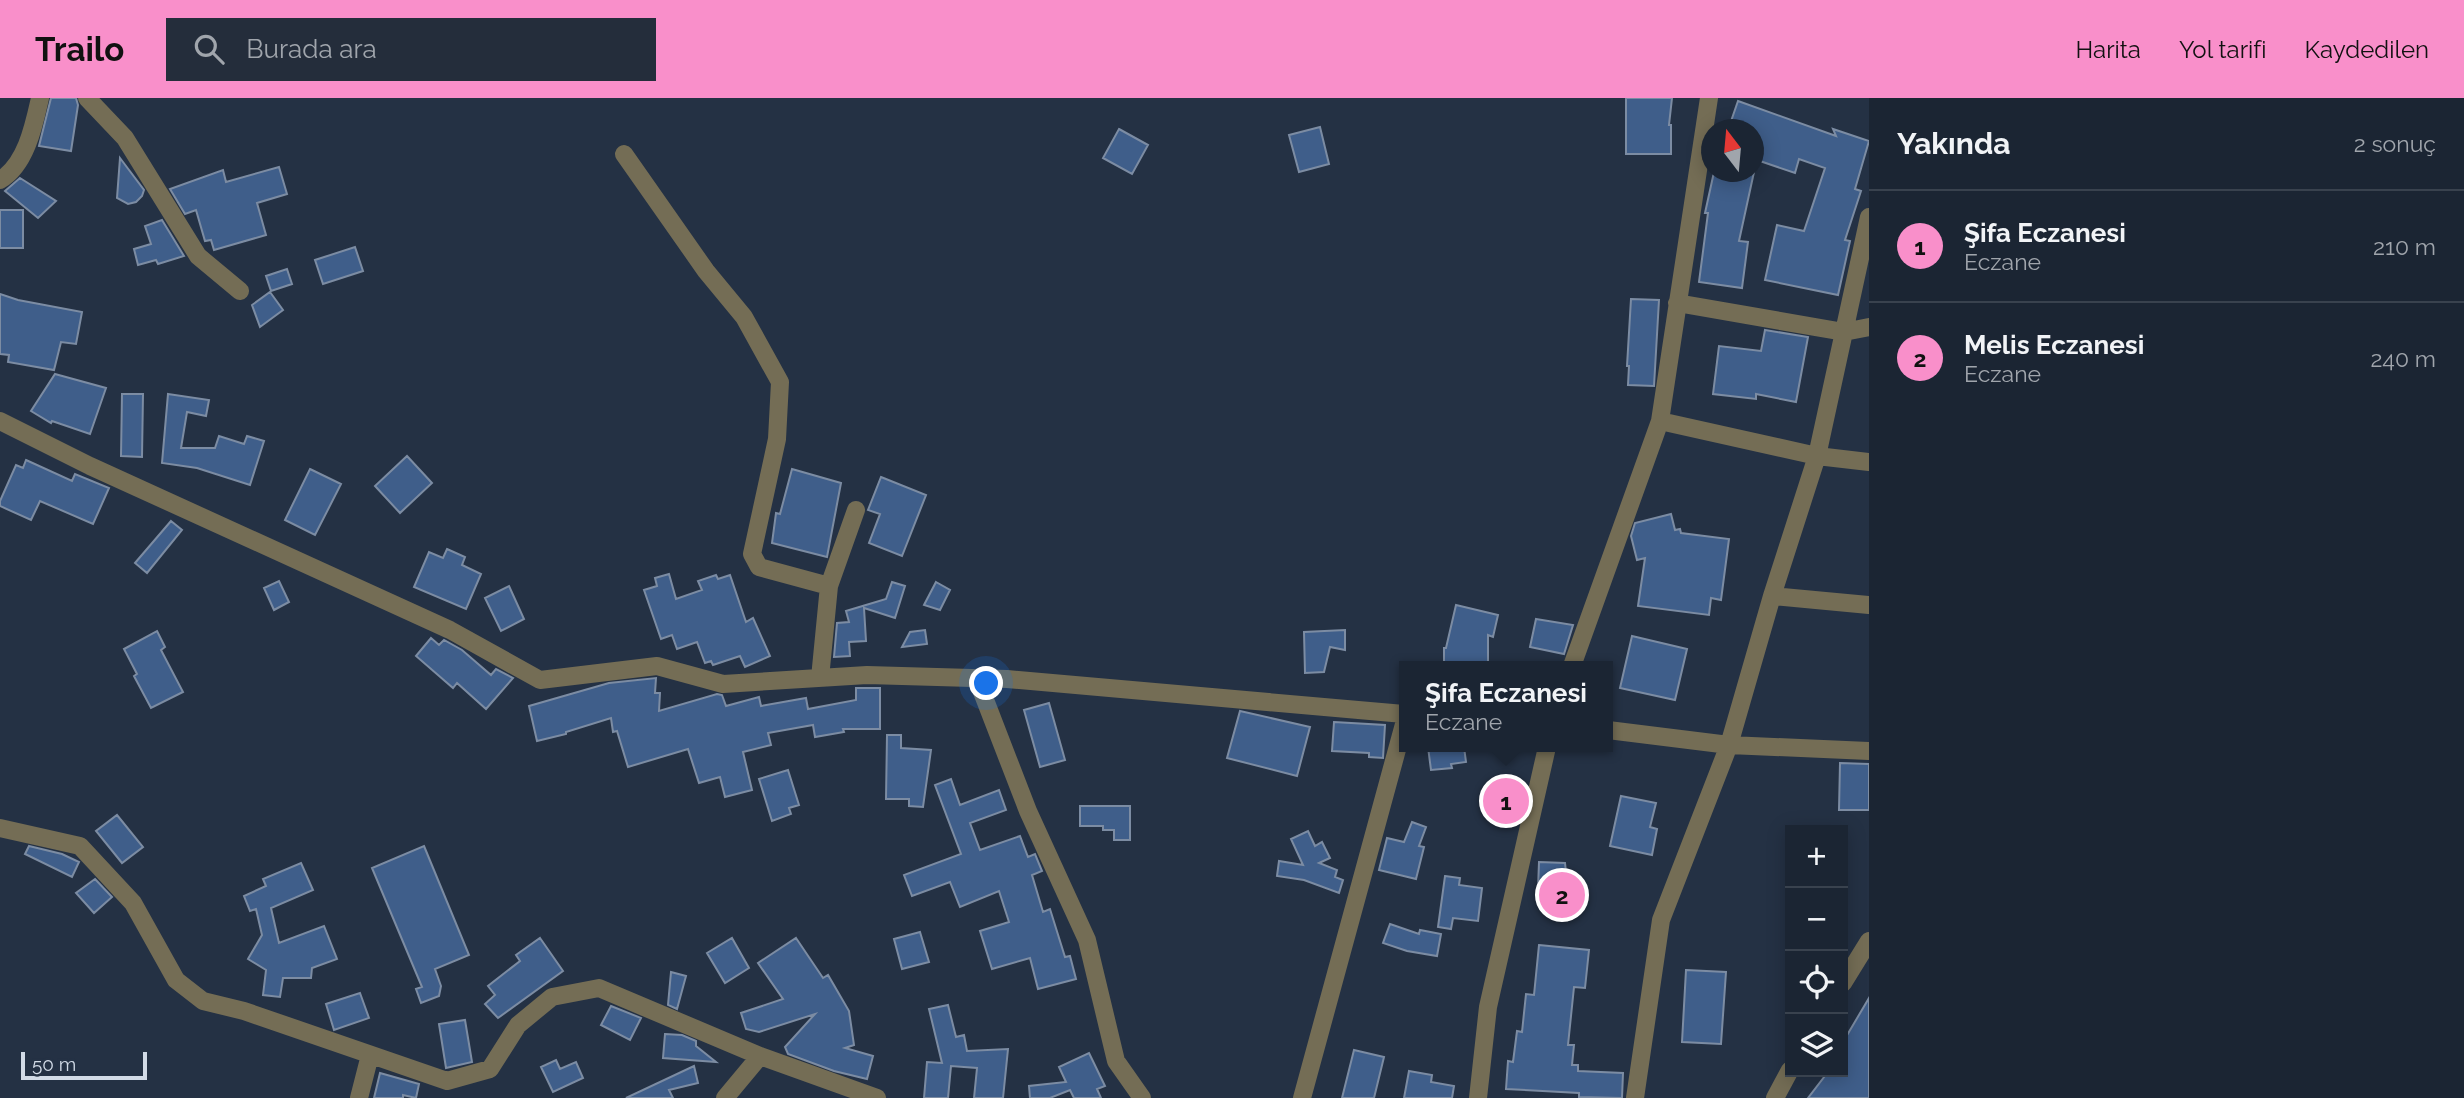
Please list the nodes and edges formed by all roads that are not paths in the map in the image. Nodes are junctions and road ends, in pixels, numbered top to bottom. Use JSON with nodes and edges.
{"nodes":[{"id":1,"x":40,"y":98,"type":"edge"},
{"id":2,"x":87,"y":98,"type":"edge"},
{"id":3,"x":1709,"y":98,"type":"edge"},
{"id":4,"x":624,"y":154,"type":"dead end"},
{"id":5,"x":0,"y":180,"type":"edge"},
{"id":6,"x":1869,"y":217,"type":"edge"},
{"id":7,"x":240,"y":291,"type":"dead end"},
{"id":8,"x":1677,"y":303,"type":"junction"},
{"id":9,"x":1869,"y":327,"type":"edge"},
{"id":10,"x":1844,"y":332,"type":"junction"},
{"id":11,"x":0,"y":421,"type":"edge"},
{"id":12,"x":1660,"y":421,"type":"junction"},
{"id":13,"x":1817,"y":456,"type":"junction"},
{"id":14,"x":1869,"y":462,"type":"edge"},
{"id":15,"x":856,"y":509,"type":"dead end"},
{"id":16,"x":830,"y":586,"type":"junction"},
{"id":17,"x":1772,"y":596,"type":"junction"},
{"id":18,"x":1869,"y":605,"type":"edge"},
{"id":19,"x":1574,"y":661,"type":"edge"},
{"id":20,"x":820,"y":678,"type":"junction"},
{"id":21,"x":977,"y":679,"type":"junction"},
{"id":22,"x":1399,"y":713,"type":"edge"},
{"id":23,"x":1613,"y":731,"type":"edge"},
{"id":24,"x":1729,"y":745,"type":"junction"},
{"id":25,"x":1399,"y":746,"type":"edge"},
{"id":26,"x":1869,"y":751,"type":"edge"},
{"id":27,"x":1545,"y":752,"type":"edge"},
{"id":28,"x":0,"y":828,"type":"edge"},
{"id":29,"x":1869,"y":941,"type":"edge"},
{"id":30,"x":1848,"y":975,"type":"edge"},
{"id":31,"x":370,"y":1055,"type":"junction"},
{"id":32,"x":760,"y":1056,"type":"junction"},
{"id":33,"x":1786,"y":1077,"type":"edge"},
{"id":34,"x":359,"y":1098,"type":"edge"},
{"id":35,"x":725,"y":1098,"type":"edge"},
{"id":36,"x":877,"y":1098,"type":"edge"},
{"id":37,"x":1142,"y":1098,"type":"edge"},
{"id":38,"x":1302,"y":1098,"type":"edge"},
{"id":39,"x":1478,"y":1098,"type":"edge"},
{"id":40,"x":1635,"y":1098,"type":"edge"},
{"id":41,"x":1775,"y":1098,"type":"edge"}],
"edges":[{"from":1,"to":5,"type":"street"},
{"from":2,"to":7,"type":"street"},
{"from":3,"to":8,"type":"street"},
{"from":4,"to":16,"type":"street"},
{"from":6,"to":10,"type":"street"},
{"from":8,"to":10,"type":"street"},
{"from":8,"to":12,"type":"street"},
{"from":9,"to":10,"type":"street"},
{"from":10,"to":13,"type":"street"},
{"from":11,"to":20,"type":"street"},
{"from":12,"to":13,"type":"street"},
{"from":12,"to":19,"type":"street"},
{"from":13,"to":14,"type":"street"},
{"from":13,"to":17,"type":"street"},
{"from":15,"to":16,"type":"street"},
{"from":16,"to":20,"type":"street"},
{"from":17,"to":18,"type":"street"},
{"from":17,"to":24,"type":"street"},
{"from":20,"to":21,"type":"street"},
{"from":21,"to":22,"type":"street"},
{"from":21,"to":37,"type":"street"},
{"from":23,"to":24,"type":"street"},
{"from":24,"to":26,"type":"street"},
{"from":24,"to":40,"type":"street"},
{"from":25,"to":38,"type":"street"},
{"from":27,"to":39,"type":"street"},
{"from":28,"to":31,"type":"street"},
{"from":29,"to":30,"type":"street"},
{"from":31,"to":32,"type":"street"},
{"from":31,"to":34,"type":"street"},
{"from":32,"to":35,"type":"street"},
{"from":32,"to":36,"type":"street"},
{"from":33,"to":41,"type":"street"}]}
